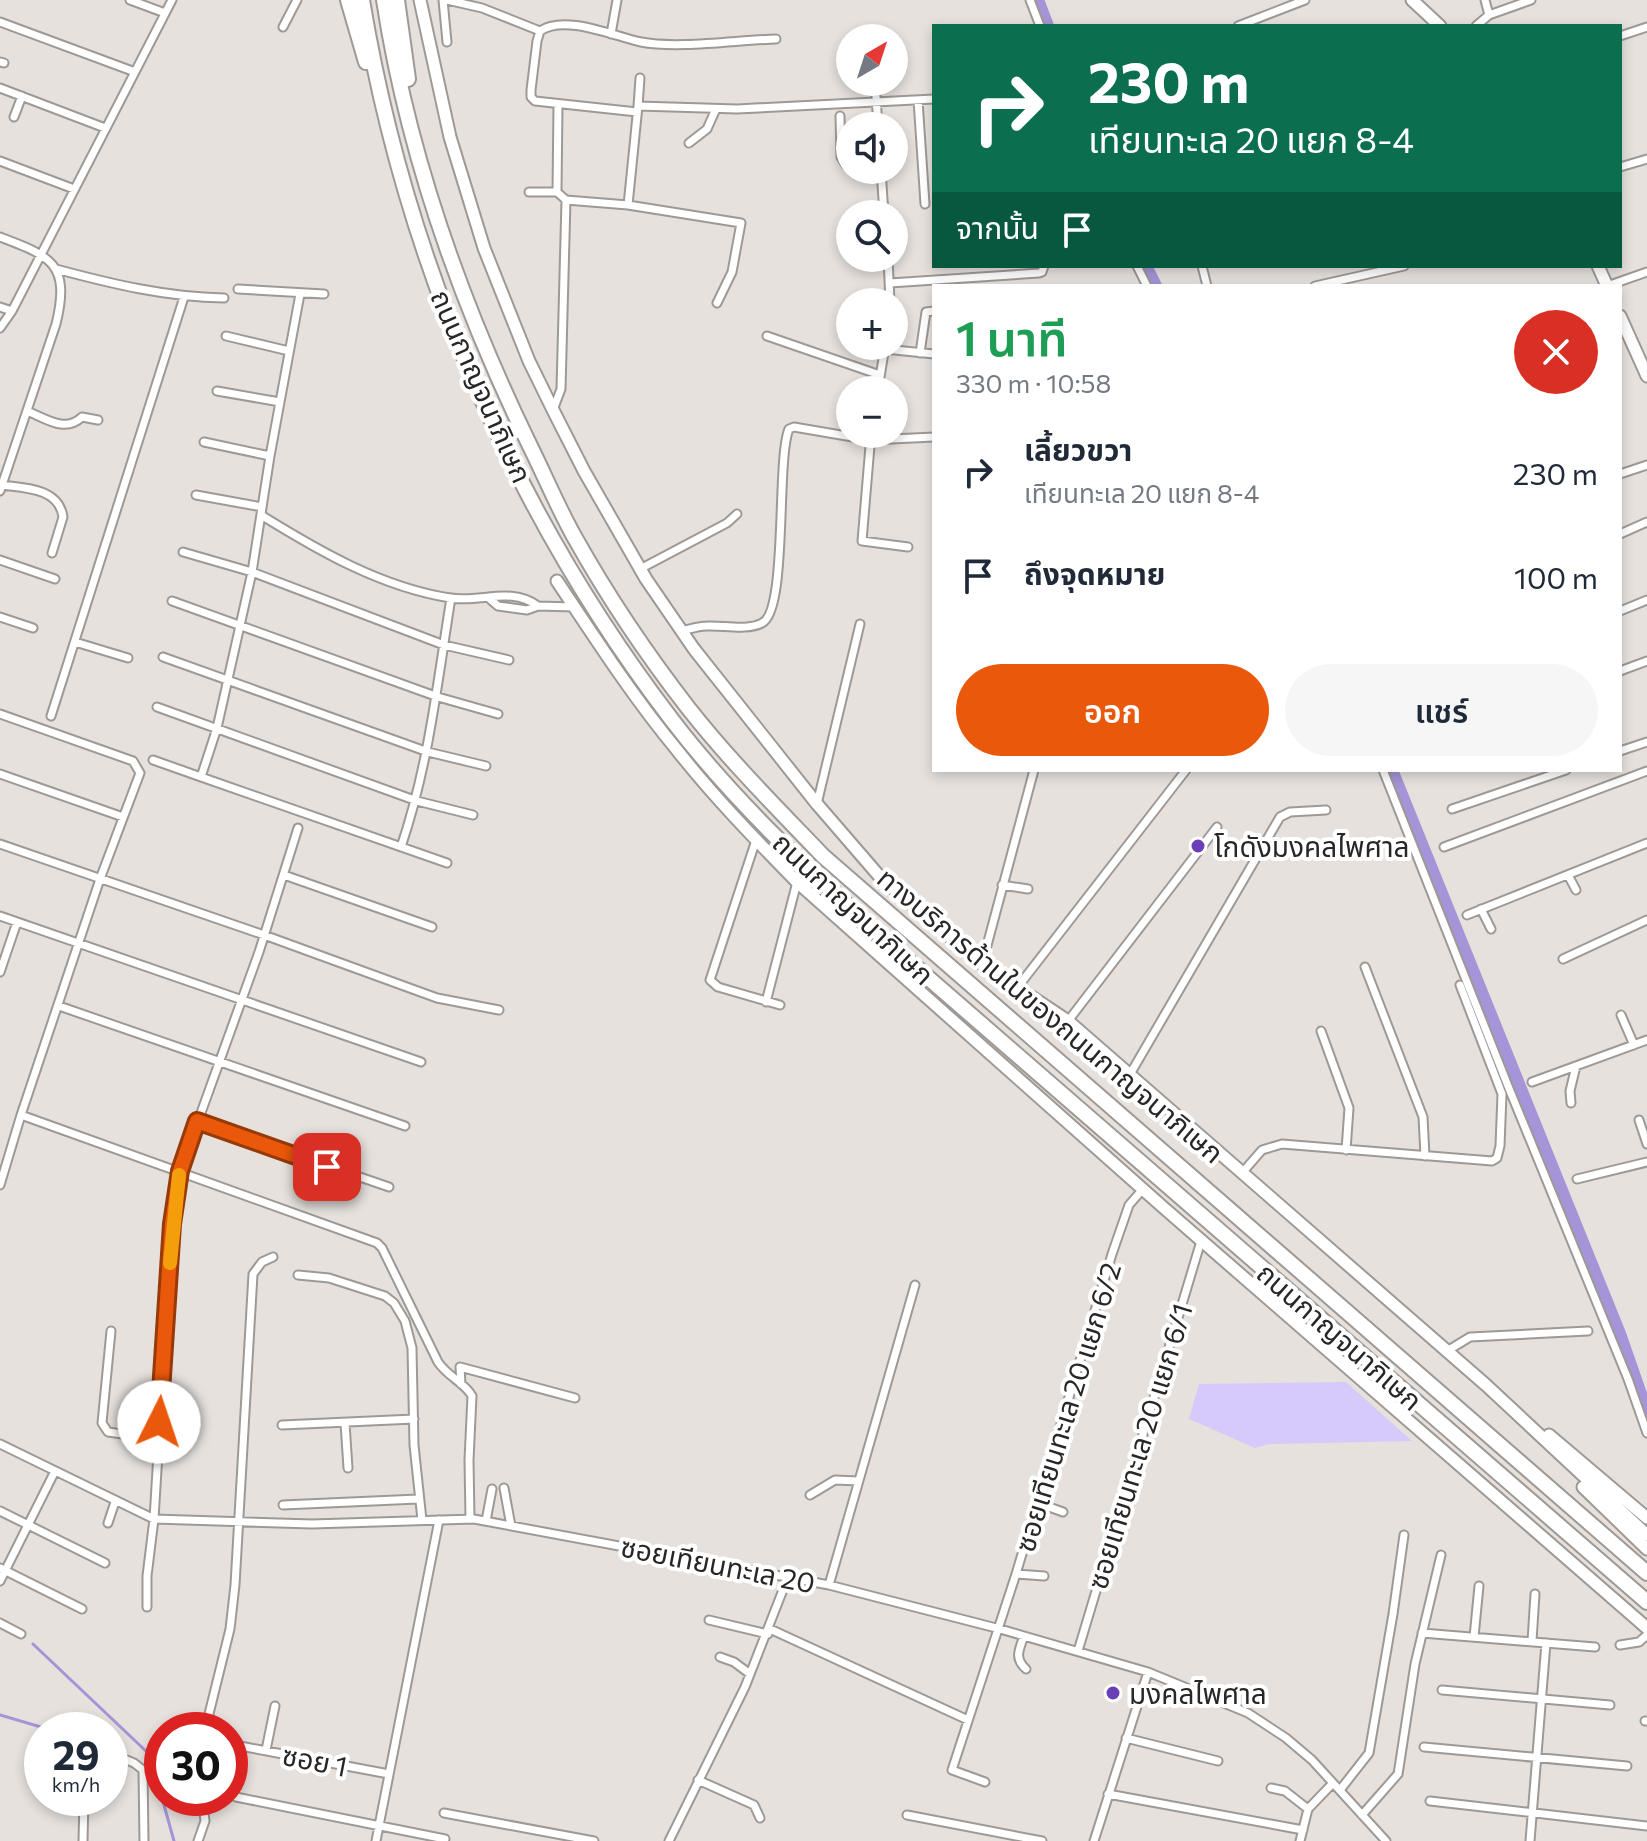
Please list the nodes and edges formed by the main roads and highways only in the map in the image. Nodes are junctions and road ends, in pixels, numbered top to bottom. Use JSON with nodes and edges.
{"nodes":[{"id":1,"x":348,"y":0,"type":"edge"},
{"id":2,"x":362,"y":0,"type":"edge"},
{"id":3,"x":384,"y":0,"type":"edge"},
{"id":4,"x":397,"y":0,"type":"edge"},
{"id":5,"x":420,"y":0,"type":"edge"},
{"id":6,"x":1412,"y":0,"type":"edge"},
{"id":7,"x":1438,"y":24,"type":"edge"},
{"id":8,"x":392,"y":142,"type":"junction"},
{"id":9,"x":425,"y":181,"type":"junction"},
{"id":10,"x":1626,"y":342,"type":"edge"},
{"id":11,"x":1642,"y":353,"type":"edge"},
{"id":12,"x":1647,"y":376,"type":"edge"},
{"id":13,"x":557,"y":581,"type":"dead end"},
{"id":14,"x":1486,"y":1385,"type":"junction"},
{"id":15,"x":1647,"y":1518,"type":"edge"},
{"id":16,"x":1647,"y":1535,"type":"edge"},
{"id":17,"x":1647,"y":1549,"type":"edge"},
{"id":18,"x":1647,"y":1573,"type":"edge"},
{"id":19,"x":1647,"y":1602,"type":"edge"},
{"id":20,"x":1647,"y":1628,"type":"edge"}],
"edges":[{"from":1,"to":8,"type":"highway"},
{"from":2,"to":8,"type":"highway","name":"ถนนกาญจนาภิเษก"},
{"from":3,"to":9,"type":"highway","name":"ถนนกาญจนาภิเษก"},
{"from":4,"to":9,"type":"highway"},
{"from":5,"to":14,"type":"main road","name":"ทางบริการด้านในของถนนกาญจนาภิเษก"},
{"from":6,"to":7,"type":"main road"},
{"from":8,"to":19,"type":"highway","name":"ถนนกาญจนาภิเษก"},
{"from":9,"to":18,"type":"highway","name":"ถนนกาญจนาภิเษก"},
{"from":10,"to":11,"type":"main road"},
{"from":11,"to":12,"type":"main road"},
{"from":13,"to":20,"type":"main road"},
{"from":14,"to":15,"type":"main road"},
{"from":14,"to":16,"type":"main road","name":"ทางบริการด้านในของถนนกาญจนาภิเษก"},
{"from":14,"to":17,"type":"main road"}]}
